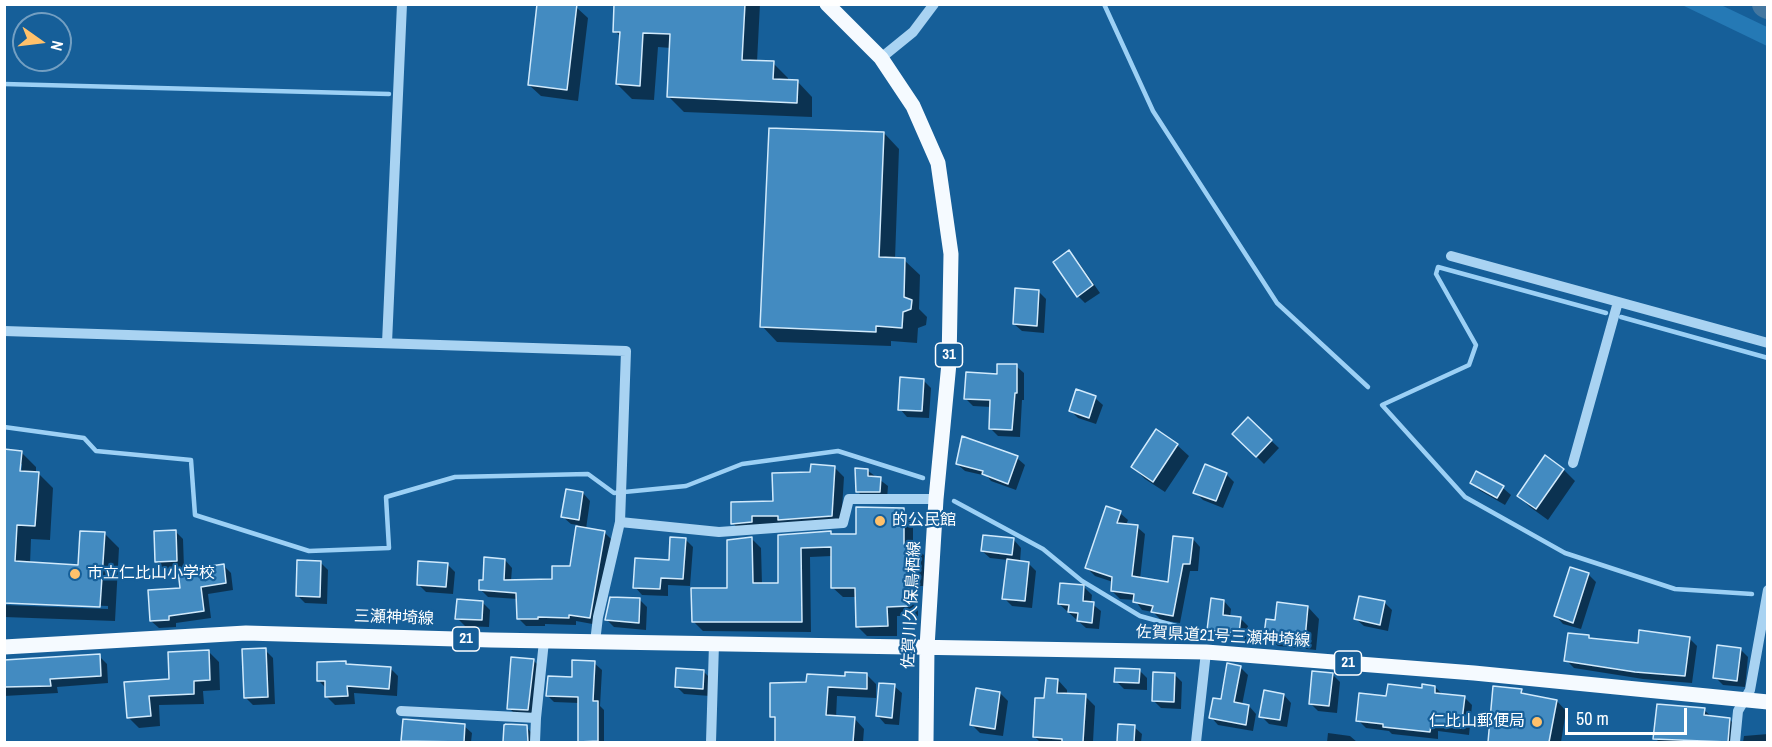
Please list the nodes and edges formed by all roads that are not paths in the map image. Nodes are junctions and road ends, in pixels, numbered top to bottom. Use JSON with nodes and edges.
{"nodes":[{"id":1,"x":402,"y":4,"type":"edge"},
{"id":2,"x":827,"y":4,"type":"edge"},
{"id":3,"x":934,"y":4,"type":"edge"},
{"id":4,"x":881,"y":58,"type":"junction"},
{"id":5,"x":1451,"y":256,"type":"dead end"},
{"id":6,"x":1618,"y":302,"type":"junction"},
{"id":7,"x":4,"y":331,"type":"edge"},
{"id":8,"x":387,"y":343,"type":"junction"},
{"id":9,"x":1767,"y":343,"type":"edge"},
{"id":10,"x":1573,"y":463,"type":"dead end"},
{"id":11,"x":936,"y":499,"type":"junction"},
{"id":12,"x":620,"y":522,"type":"junction"},
{"id":13,"x":1767,"y":590,"type":"edge"},
{"id":14,"x":544,"y":641,"type":"junction"},
{"id":15,"x":595,"y":642,"type":"junction"},
{"id":16,"x":714,"y":644,"type":"junction"},
{"id":17,"x":4,"y":646,"type":"edge"},
{"id":18,"x":927,"y":647,"type":"junction"},
{"id":19,"x":1206,"y":652,"type":"junction"},
{"id":20,"x":1744,"y":701,"type":"junction"},
{"id":21,"x":1767,"y":702,"type":"edge"},
{"id":22,"x":401,"y":711,"type":"dead end"},
{"id":23,"x":536,"y":718,"type":"junction"},
{"id":24,"x":535,"y":742,"type":"edge"},
{"id":25,"x":711,"y":742,"type":"edge"},
{"id":26,"x":926,"y":742,"type":"edge"},
{"id":27,"x":1196,"y":742,"type":"edge"},
{"id":28,"x":1736,"y":742,"type":"edge"}],
"edges":[{"from":1,"to":8,"type":"street"},
{"from":2,"to":4,"type":"main road","name":"佐賀川久保鳥栖線","number":"31"},
{"from":3,"to":4,"type":"street"},
{"from":4,"to":11,"type":"main road","name":"佐賀川久保鳥栖線","number":"31"},
{"from":5,"to":6,"type":"street"},
{"from":6,"to":9,"type":"street"},
{"from":6,"to":10,"type":"street"},
{"from":7,"to":8,"type":"street"},
{"from":8,"to":12,"type":"street"},
{"from":11,"to":12,"type":"street"},
{"from":11,"to":18,"type":"main road","name":"佐賀川久保鳥栖線","number":"31"},
{"from":12,"to":15,"type":"street"},
{"from":13,"to":20,"type":"street"},
{"from":14,"to":15,"type":"main road","name":"三瀬神埼線","number":"21"},
{"from":14,"to":17,"type":"main road","name":"三瀬神埼線","number":"21"},
{"from":14,"to":23,"type":"street"},
{"from":15,"to":16,"type":"main road","name":"三瀬神埼線","number":"21"},
{"from":16,"to":18,"type":"main road","name":"三瀬神埼線","number":"21"},
{"from":16,"to":25,"type":"street"},
{"from":18,"to":19,"type":"main road","name":"佐賀県道21号三瀬神埼線","number":"21"},
{"from":18,"to":26,"type":"main road","name":"佐賀川久保鳥栖線","number":"31"},
{"from":19,"to":20,"type":"main road","name":"佐賀県道21号三瀬神埼線","number":"21"},
{"from":19,"to":27,"type":"street"},
{"from":20,"to":21,"type":"main road","name":"佐賀県道21号三瀬神埼線","number":"21"},
{"from":20,"to":28,"type":"street"},
{"from":22,"to":23,"type":"street"},
{"from":23,"to":24,"type":"street"}]}
